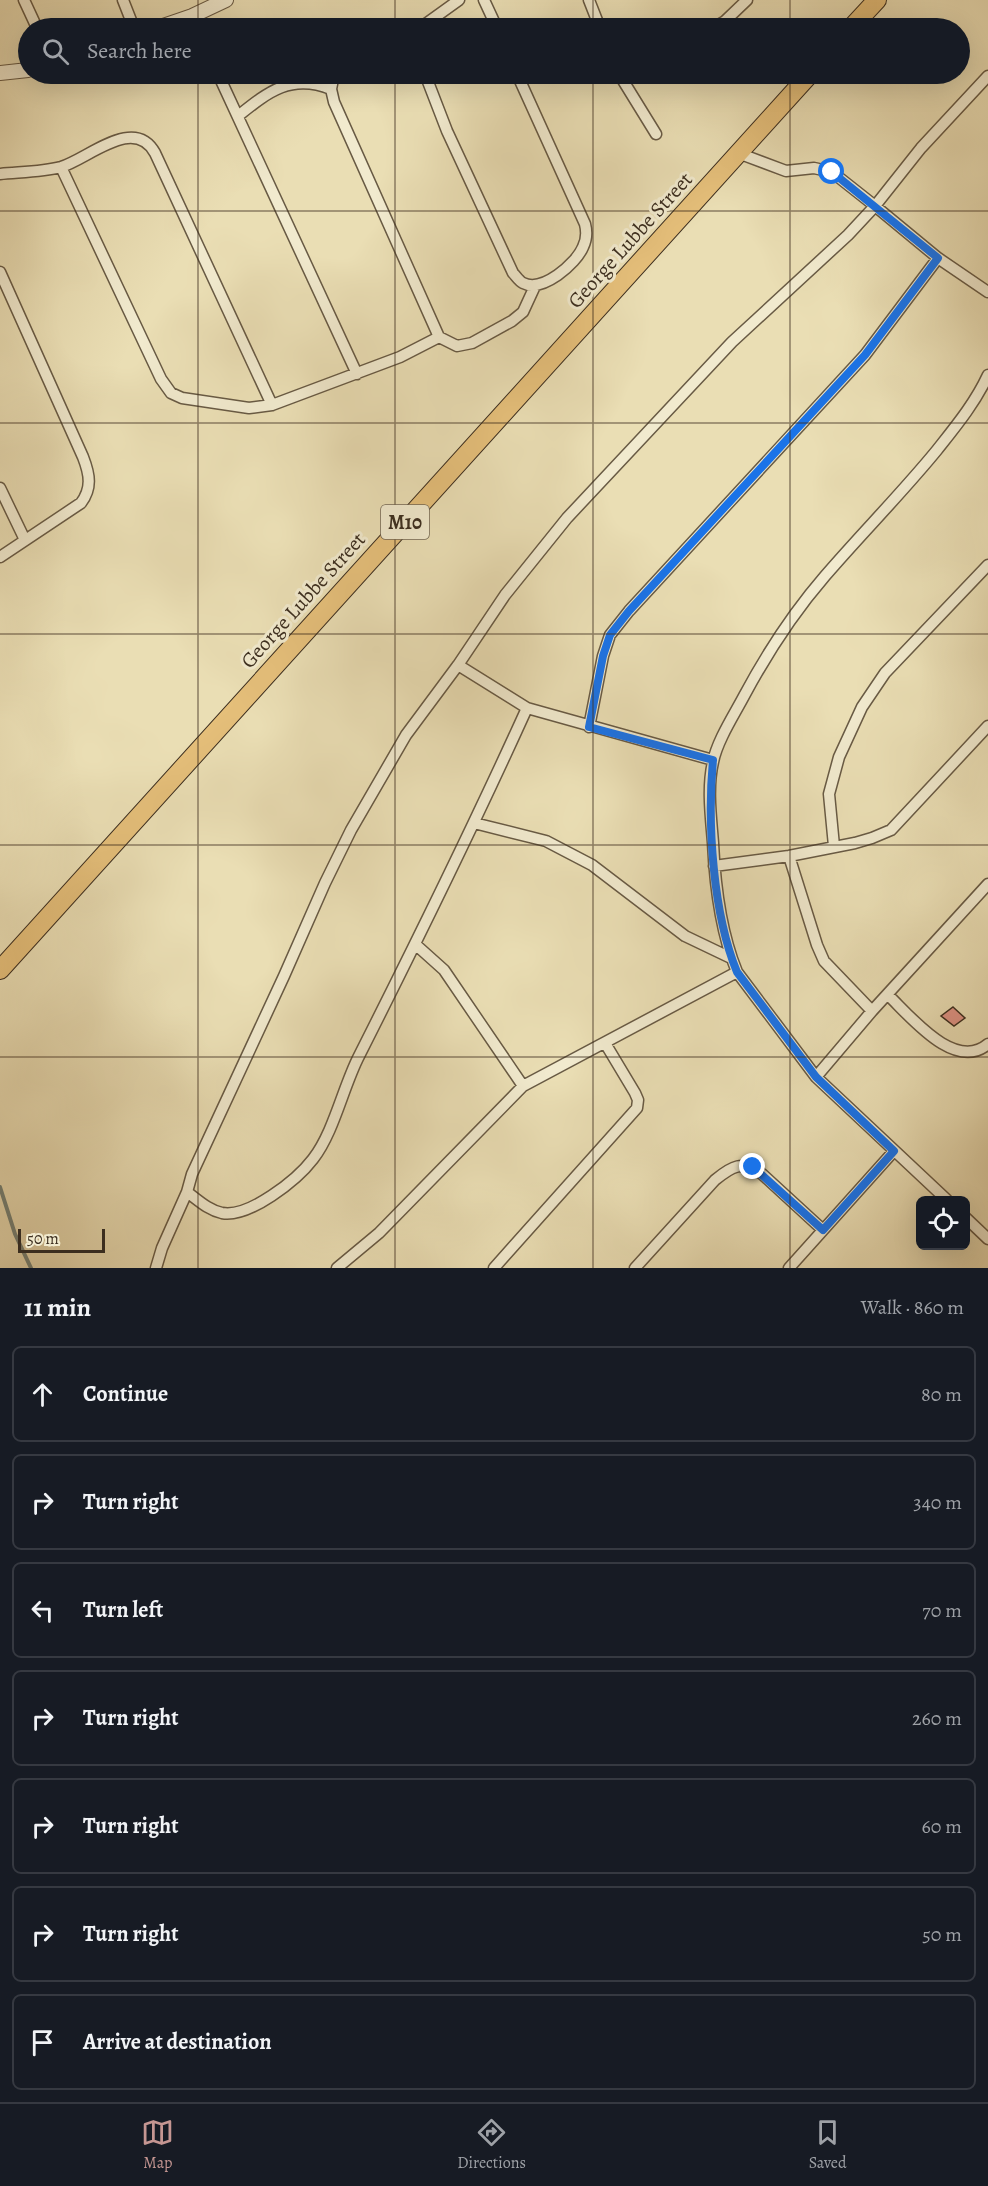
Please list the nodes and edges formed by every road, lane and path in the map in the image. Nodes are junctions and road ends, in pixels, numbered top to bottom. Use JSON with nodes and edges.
{"nodes":[{"id":1,"x":24,"y":0,"type":"edge"},
{"id":2,"x":123,"y":0,"type":"edge"},
{"id":3,"x":226,"y":0,"type":"edge"},
{"id":4,"x":459,"y":0,"type":"edge"},
{"id":5,"x":484,"y":0,"type":"edge"},
{"id":6,"x":588,"y":0,"type":"edge"},
{"id":7,"x":747,"y":0,"type":"edge"},
{"id":8,"x":877,"y":0,"type":"edge"},
{"id":9,"x":32,"y":18,"type":"edge"},
{"id":10,"x":130,"y":18,"type":"edge"},
{"id":11,"x":201,"y":18,"type":"edge"},
{"id":12,"x":434,"y":18,"type":"edge"},
{"id":13,"x":492,"y":18,"type":"edge"},
{"id":14,"x":596,"y":18,"type":"edge"},
{"id":15,"x":728,"y":18,"type":"edge"},
{"id":16,"x":860,"y":18,"type":"edge"},
{"id":17,"x":18,"y":71,"type":"edge"},
{"id":18,"x":0,"y":73,"type":"edge"},
{"id":19,"x":988,"y":76,"type":"edge"},
{"id":20,"x":223,"y":84,"type":"edge"},
{"id":21,"x":289,"y":84,"type":"edge"},
{"id":22,"x":315,"y":84,"type":"edge"},
{"id":23,"x":332,"y":84,"type":"edge"},
{"id":24,"x":429,"y":84,"type":"edge"},
{"id":25,"x":522,"y":84,"type":"edge"},
{"id":26,"x":625,"y":84,"type":"edge"},
{"id":27,"x":801,"y":84,"type":"edge"},
{"id":28,"x":331,"y":89,"type":"junction"},
{"id":29,"x":238,"y":116,"type":"junction"},
{"id":30,"x":656,"y":134,"type":"dead end"},
{"id":31,"x":738,"y":153,"type":"junction"},
{"id":32,"x":61,"y":167,"type":"junction"},
{"id":33,"x":0,"y":174,"type":"edge"},
{"id":34,"x":875,"y":206,"type":"junction"},
{"id":35,"x":938,"y":258,"type":"junction"},
{"id":36,"x":0,"y":272,"type":"edge"},
{"id":37,"x":536,"y":286,"type":"junction"},
{"id":38,"x":988,"y":292,"type":"edge"},
{"id":39,"x":439,"y":337,"type":"junction"},
{"id":40,"x":357,"y":374,"type":"junction"},
{"id":41,"x":988,"y":375,"type":"edge"},
{"id":42,"x":984,"y":397,"type":"edge"},
{"id":43,"x":272,"y":405,"type":"junction"},
{"id":44,"x":0,"y":488,"type":"edge"},
{"id":45,"x":25,"y":540,"type":"junction"},
{"id":46,"x":0,"y":557,"type":"edge"},
{"id":47,"x":988,"y":565,"type":"edge"},
{"id":48,"x":458,"y":664,"type":"junction"},
{"id":49,"x":527,"y":708,"type":"junction"},
{"id":50,"x":988,"y":726,"type":"edge"},
{"id":51,"x":589,"y":727,"type":"junction"},
{"id":52,"x":713,"y":760,"type":"junction"},
{"id":53,"x":474,"y":823,"type":"junction"},
{"id":54,"x":834,"y":846,"type":"junction"},
{"id":55,"x":789,"y":856,"type":"junction"},
{"id":56,"x":714,"y":866,"type":"junction"},
{"id":57,"x":988,"y":884,"type":"edge"},
{"id":58,"x":416,"y":944,"type":"junction"},
{"id":59,"x":731,"y":958,"type":"junction"},
{"id":60,"x":0,"y":970,"type":"edge"},
{"id":61,"x":737,"y":972,"type":"junction"},
{"id":62,"x":888,"y":995,"type":"junction"},
{"id":63,"x":872,"y":1011,"type":"junction"},
{"id":64,"x":605,"y":1043,"type":"junction"},
{"id":65,"x":988,"y":1044,"type":"edge"},
{"id":66,"x":816,"y":1077,"type":"junction"},
{"id":67,"x":523,"y":1086,"type":"junction"},
{"id":68,"x":894,"y":1151,"type":"junction"},
{"id":69,"x":187,"y":1192,"type":"junction"},
{"id":70,"x":942,"y":1196,"type":"edge"},
{"id":71,"x":970,"y":1222,"type":"edge"},
{"id":72,"x":823,"y":1230,"type":"junction"},
{"id":73,"x":988,"y":1239,"type":"edge"},
{"id":74,"x":156,"y":1268,"type":"edge"},
{"id":75,"x":337,"y":1268,"type":"edge"},
{"id":76,"x":494,"y":1268,"type":"edge"},
{"id":77,"x":635,"y":1268,"type":"edge"},
{"id":78,"x":789,"y":1268,"type":"edge"}],
"edges":[{"from":1,"to":9,"type":"street"},
{"from":2,"to":10,"type":"street"},
{"from":3,"to":11,"type":"street"},
{"from":4,"to":12,"type":"street"},
{"from":5,"to":13,"type":"street"},
{"from":6,"to":14,"type":"street"},
{"from":7,"to":15,"type":"street"},
{"from":8,"to":16,"type":"main road"},
{"from":17,"to":18,"type":"street"},
{"from":19,"to":34,"type":"street"},
{"from":20,"to":29,"type":"street"},
{"from":21,"to":29,"type":"street"},
{"from":22,"to":28,"type":"street"},
{"from":23,"to":28,"type":"street"},
{"from":24,"to":37,"type":"street"},
{"from":25,"to":37,"type":"street"},
{"from":26,"to":30,"type":"street"},
{"from":27,"to":31,"type":"main road","name":"George Lubbe Street","number":"M10"},
{"from":28,"to":39,"type":"street"},
{"from":29,"to":40,"type":"street"},
{"from":31,"to":34,"type":"street"},
{"from":31,"to":60,"type":"main road","name":"George Lubbe Street","number":"M10"},
{"from":32,"to":33,"type":"street"},
{"from":32,"to":43,"type":"street"},
{"from":32,"to":43,"type":"street"},
{"from":34,"to":35,"type":"street"},
{"from":34,"to":48,"type":"street"},
{"from":35,"to":38,"type":"street"},
{"from":35,"to":51,"type":"street"},
{"from":36,"to":45,"type":"street"},
{"from":37,"to":39,"type":"street"},
{"from":39,"to":40,"type":"street"},
{"from":40,"to":43,"type":"street"},
{"from":41,"to":42,"type":"street"},
{"from":42,"to":52,"type":"street"},
{"from":44,"to":45,"type":"street"},
{"from":45,"to":46,"type":"street"},
{"from":47,"to":54,"type":"street"},
{"from":48,"to":49,"type":"street"},
{"from":48,"to":69,"type":"street"},
{"from":49,"to":51,"type":"street"},
{"from":49,"to":53,"type":"street"},
{"from":50,"to":54,"type":"street"},
{"from":51,"to":52,"type":"street"},
{"from":52,"to":56,"type":"street"},
{"from":53,"to":58,"type":"street"},
{"from":53,"to":59,"type":"street"},
{"from":54,"to":55,"type":"street"},
{"from":55,"to":56,"type":"street"},
{"from":55,"to":63,"type":"street"},
{"from":56,"to":59,"type":"street"},
{"from":57,"to":62,"type":"street"},
{"from":58,"to":67,"type":"street"},
{"from":58,"to":69,"type":"street"},
{"from":59,"to":61,"type":"street"},
{"from":61,"to":64,"type":"street"},
{"from":61,"to":66,"type":"street"},
{"from":62,"to":63,"type":"street"},
{"from":62,"to":65,"type":"street"},
{"from":63,"to":66,"type":"street"},
{"from":64,"to":67,"type":"street"},
{"from":64,"to":76,"type":"street"},
{"from":66,"to":68,"type":"street"},
{"from":67,"to":75,"type":"street"},
{"from":68,"to":70,"type":"street"},
{"from":68,"to":72,"type":"street"},
{"from":69,"to":74,"type":"street"},
{"from":71,"to":73,"type":"street"},
{"from":72,"to":77,"type":"street"},
{"from":72,"to":78,"type":"street"}]}
